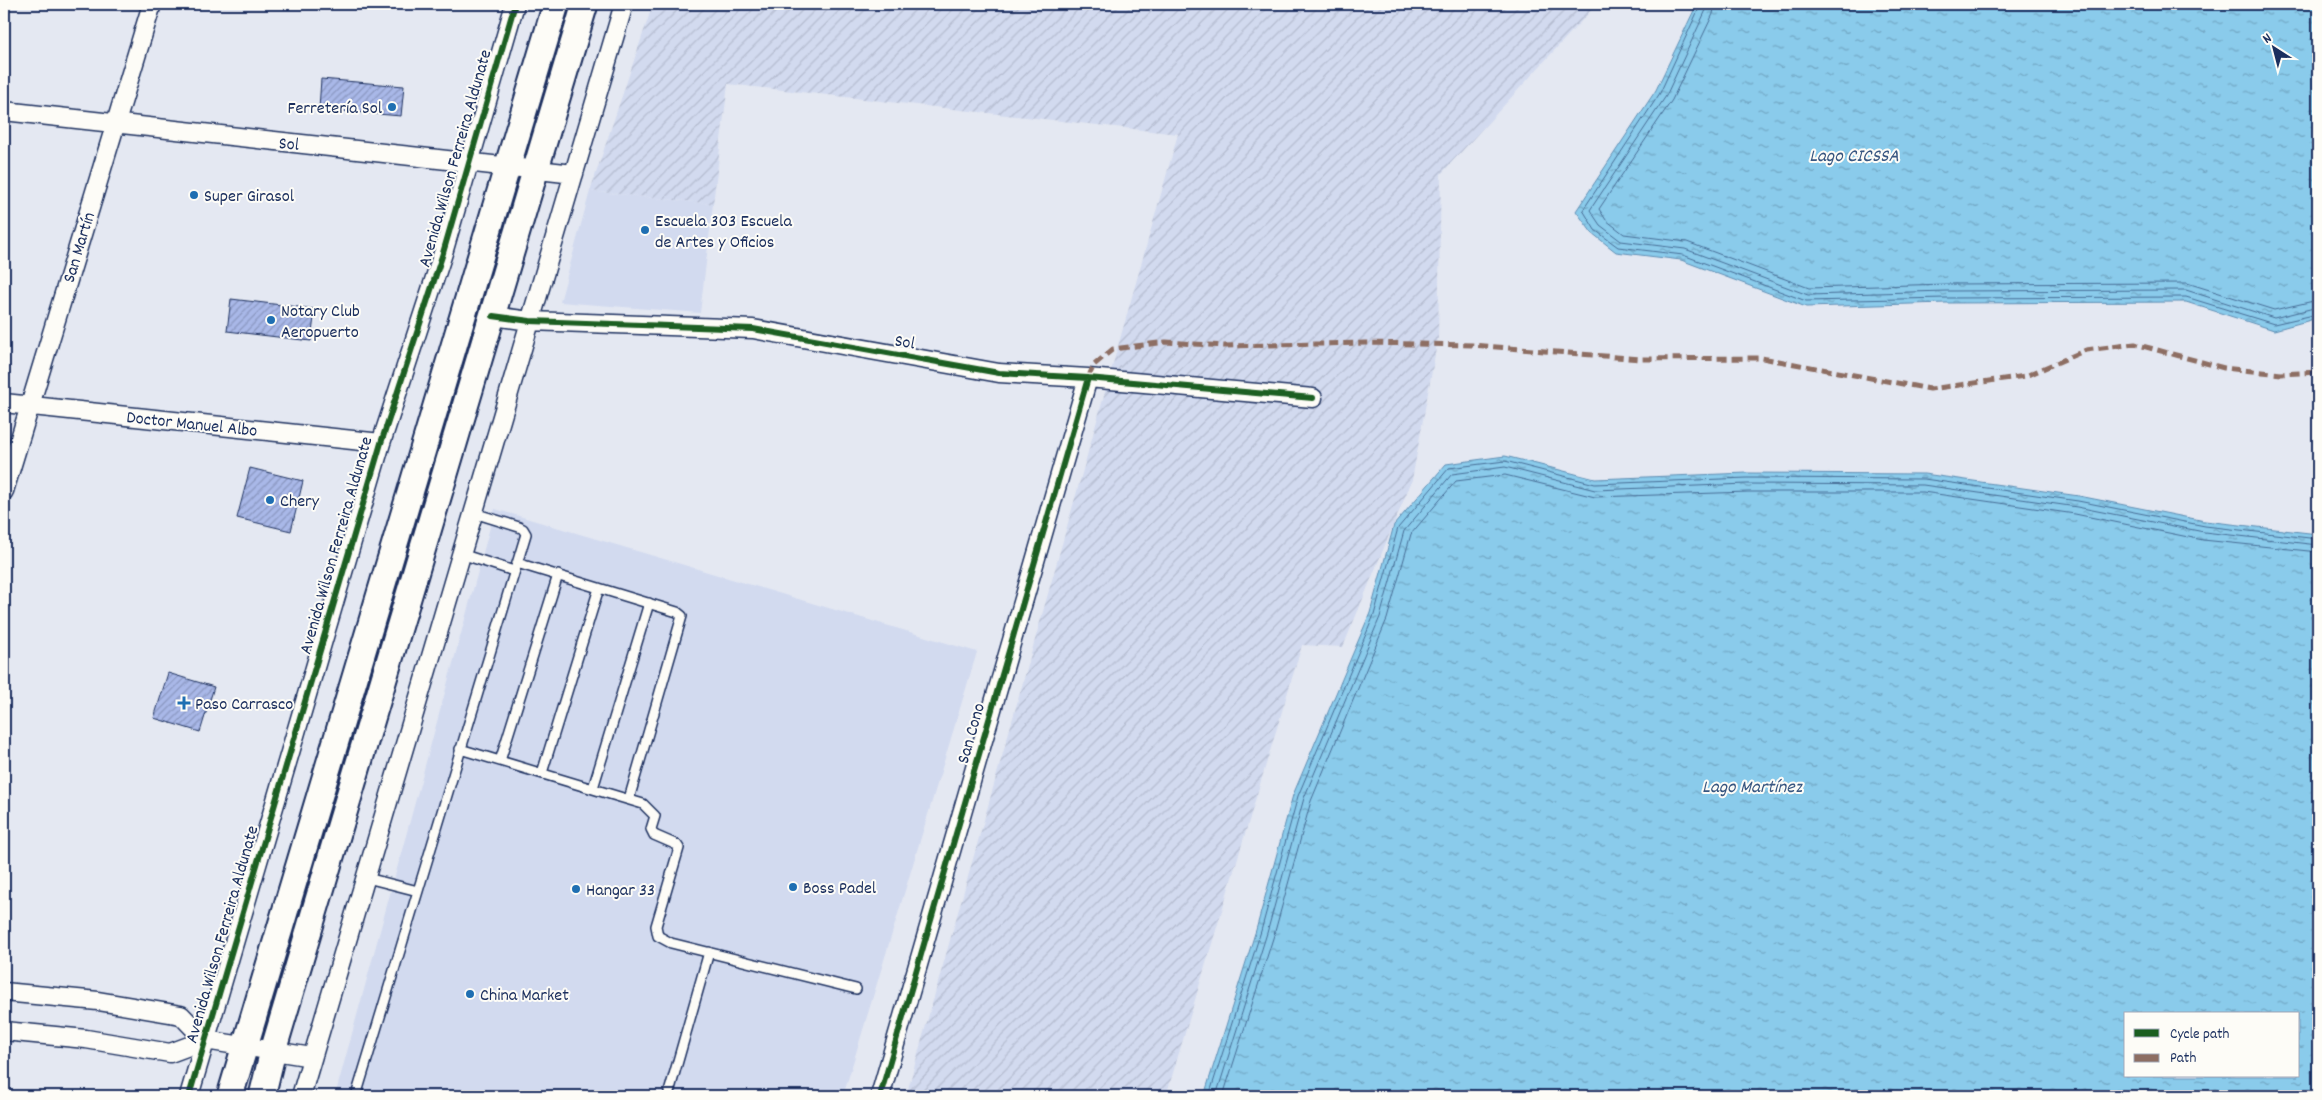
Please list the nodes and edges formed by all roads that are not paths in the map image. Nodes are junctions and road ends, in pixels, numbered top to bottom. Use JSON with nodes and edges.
{"nodes":[{"id":1,"x":152,"y":4,"type":"edge"},
{"id":2,"x":515,"y":4,"type":"edge"},
{"id":3,"x":556,"y":4,"type":"edge"},
{"id":4,"x":585,"y":4,"type":"edge"},
{"id":5,"x":624,"y":4,"type":"edge"},
{"id":6,"x":4,"y":111,"type":"edge"},
{"id":7,"x":116,"y":123,"type":"junction"},
{"id":8,"x":468,"y":163,"type":"junction"},
{"id":9,"x":508,"y":167,"type":"junction"},
{"id":10,"x":535,"y":170,"type":"junction"},
{"id":11,"x":574,"y":174,"type":"junction"},
{"id":12,"x":493,"y":316,"type":"junction"},
{"id":13,"x":530,"y":321,"type":"junction"},
{"id":14,"x":1088,"y":378,"type":"junction"},
{"id":15,"x":1313,"y":398,"type":"dead end"},
{"id":16,"x":4,"y":403,"type":"edge"},
{"id":17,"x":30,"y":406,"type":"junction"},
{"id":18,"x":381,"y":443,"type":"junction"},
{"id":19,"x":4,"y":491,"type":"edge"},
{"id":20,"x":474,"y":513,"type":"junction"},
{"id":21,"x":461,"y":554,"type":"junction"},
{"id":22,"x":516,"y":567,"type":"junction"},
{"id":23,"x":558,"y":575,"type":"junction"},
{"id":24,"x":599,"y":588,"type":"junction"},
{"id":25,"x":649,"y":603,"type":"junction"},
{"id":26,"x":460,"y":749,"type":"junction"},
{"id":27,"x":500,"y":761,"type":"junction"},
{"id":28,"x":542,"y":774,"type":"junction"},
{"id":29,"x":593,"y":788,"type":"junction"},
{"id":30,"x":629,"y":799,"type":"junction"},
{"id":31,"x":367,"y":878,"type":"junction"},
{"id":32,"x":418,"y":890,"type":"junction"},
{"id":33,"x":709,"y":952,"type":"junction"},
{"id":34,"x":856,"y":989,"type":"dead end"},
{"id":35,"x":4,"y":992,"type":"edge"},
{"id":36,"x":4,"y":1030,"type":"edge"},
{"id":37,"x":205,"y":1040,"type":"junction"},
{"id":38,"x":244,"y":1047,"type":"junction"},
{"id":39,"x":274,"y":1051,"type":"junction"},
{"id":40,"x":312,"y":1057,"type":"junction"},
{"id":41,"x":189,"y":1096,"type":"edge"},
{"id":42,"x":230,"y":1096,"type":"edge"},
{"id":43,"x":262,"y":1096,"type":"edge"},
{"id":44,"x":301,"y":1096,"type":"edge"},
{"id":45,"x":356,"y":1096,"type":"edge"},
{"id":46,"x":668,"y":1096,"type":"edge"},
{"id":47,"x":880,"y":1096,"type":"edge"}],
"edges":[{"from":1,"to":7,"type":"street","name":"San Martín"},
{"from":2,"to":8,"type":"street","name":"Avenida Wilson Ferreira Aldunate"},
{"from":3,"to":9,"type":"main road"},
{"from":4,"to":10,"type":"main road"},
{"from":5,"to":11,"type":"street"},
{"from":6,"to":7,"type":"street","name":"Sol"},
{"from":7,"to":8,"type":"street","name":"Sol"},
{"from":7,"to":17,"type":"street","name":"San Martín"},
{"from":8,"to":9,"type":"street","name":"Sol"},
{"from":8,"to":18,"type":"street","name":"Avenida Wilson Ferreira Aldunate"},
{"from":9,"to":10,"type":"street","name":"Sol"},
{"from":9,"to":38,"type":"main road"},
{"from":10,"to":11,"type":"street","name":"Sol"},
{"from":10,"to":12,"type":"main road"},
{"from":11,"to":13,"type":"street"},
{"from":12,"to":13,"type":"street","name":"Sol"},
{"from":12,"to":39,"type":"main road"},
{"from":13,"to":14,"type":"street","name":"Sol"},
{"from":13,"to":20,"type":"street"},
{"from":14,"to":15,"type":"street","name":"Sol"},
{"from":14,"to":47,"type":"street","name":"San Cono"},
{"from":16,"to":17,"type":"street","name":"Doctor Manuel Albo"},
{"from":17,"to":18,"type":"street","name":"Doctor Manuel Albo"},
{"from":17,"to":19,"type":"street","name":"San Martín"},
{"from":18,"to":37,"type":"street","name":"Avenida Wilson Ferreira Aldunate"},
{"from":20,"to":21,"type":"street"},
{"from":20,"to":22,"type":"lane"},
{"from":21,"to":22,"type":"lane"},
{"from":21,"to":31,"type":"street"},
{"from":22,"to":23,"type":"lane"},
{"from":22,"to":26,"type":"lane"},
{"from":23,"to":24,"type":"lane"},
{"from":23,"to":27,"type":"lane"},
{"from":24,"to":25,"type":"lane"},
{"from":24,"to":28,"type":"lane"},
{"from":25,"to":29,"type":"lane"},
{"from":25,"to":30,"type":"lane"},
{"from":26,"to":27,"type":"lane"},
{"from":26,"to":32,"type":"lane"},
{"from":27,"to":28,"type":"lane"},
{"from":28,"to":29,"type":"lane"},
{"from":29,"to":30,"type":"lane"},
{"from":30,"to":33,"type":"lane"},
{"from":31,"to":32,"type":"lane"},
{"from":31,"to":40,"type":"street"},
{"from":32,"to":45,"type":"lane"},
{"from":33,"to":34,"type":"lane"},
{"from":33,"to":46,"type":"lane"},
{"from":35,"to":37,"type":"street"},
{"from":36,"to":37,"type":"street"},
{"from":37,"to":38,"type":"street"},
{"from":37,"to":41,"type":"street","name":"Avenida Wilson Ferreira Aldunate"},
{"from":38,"to":39,"type":"street"},
{"from":38,"to":42,"type":"main road"},
{"from":39,"to":40,"type":"street"},
{"from":39,"to":43,"type":"main road"},
{"from":40,"to":44,"type":"street"}]}
